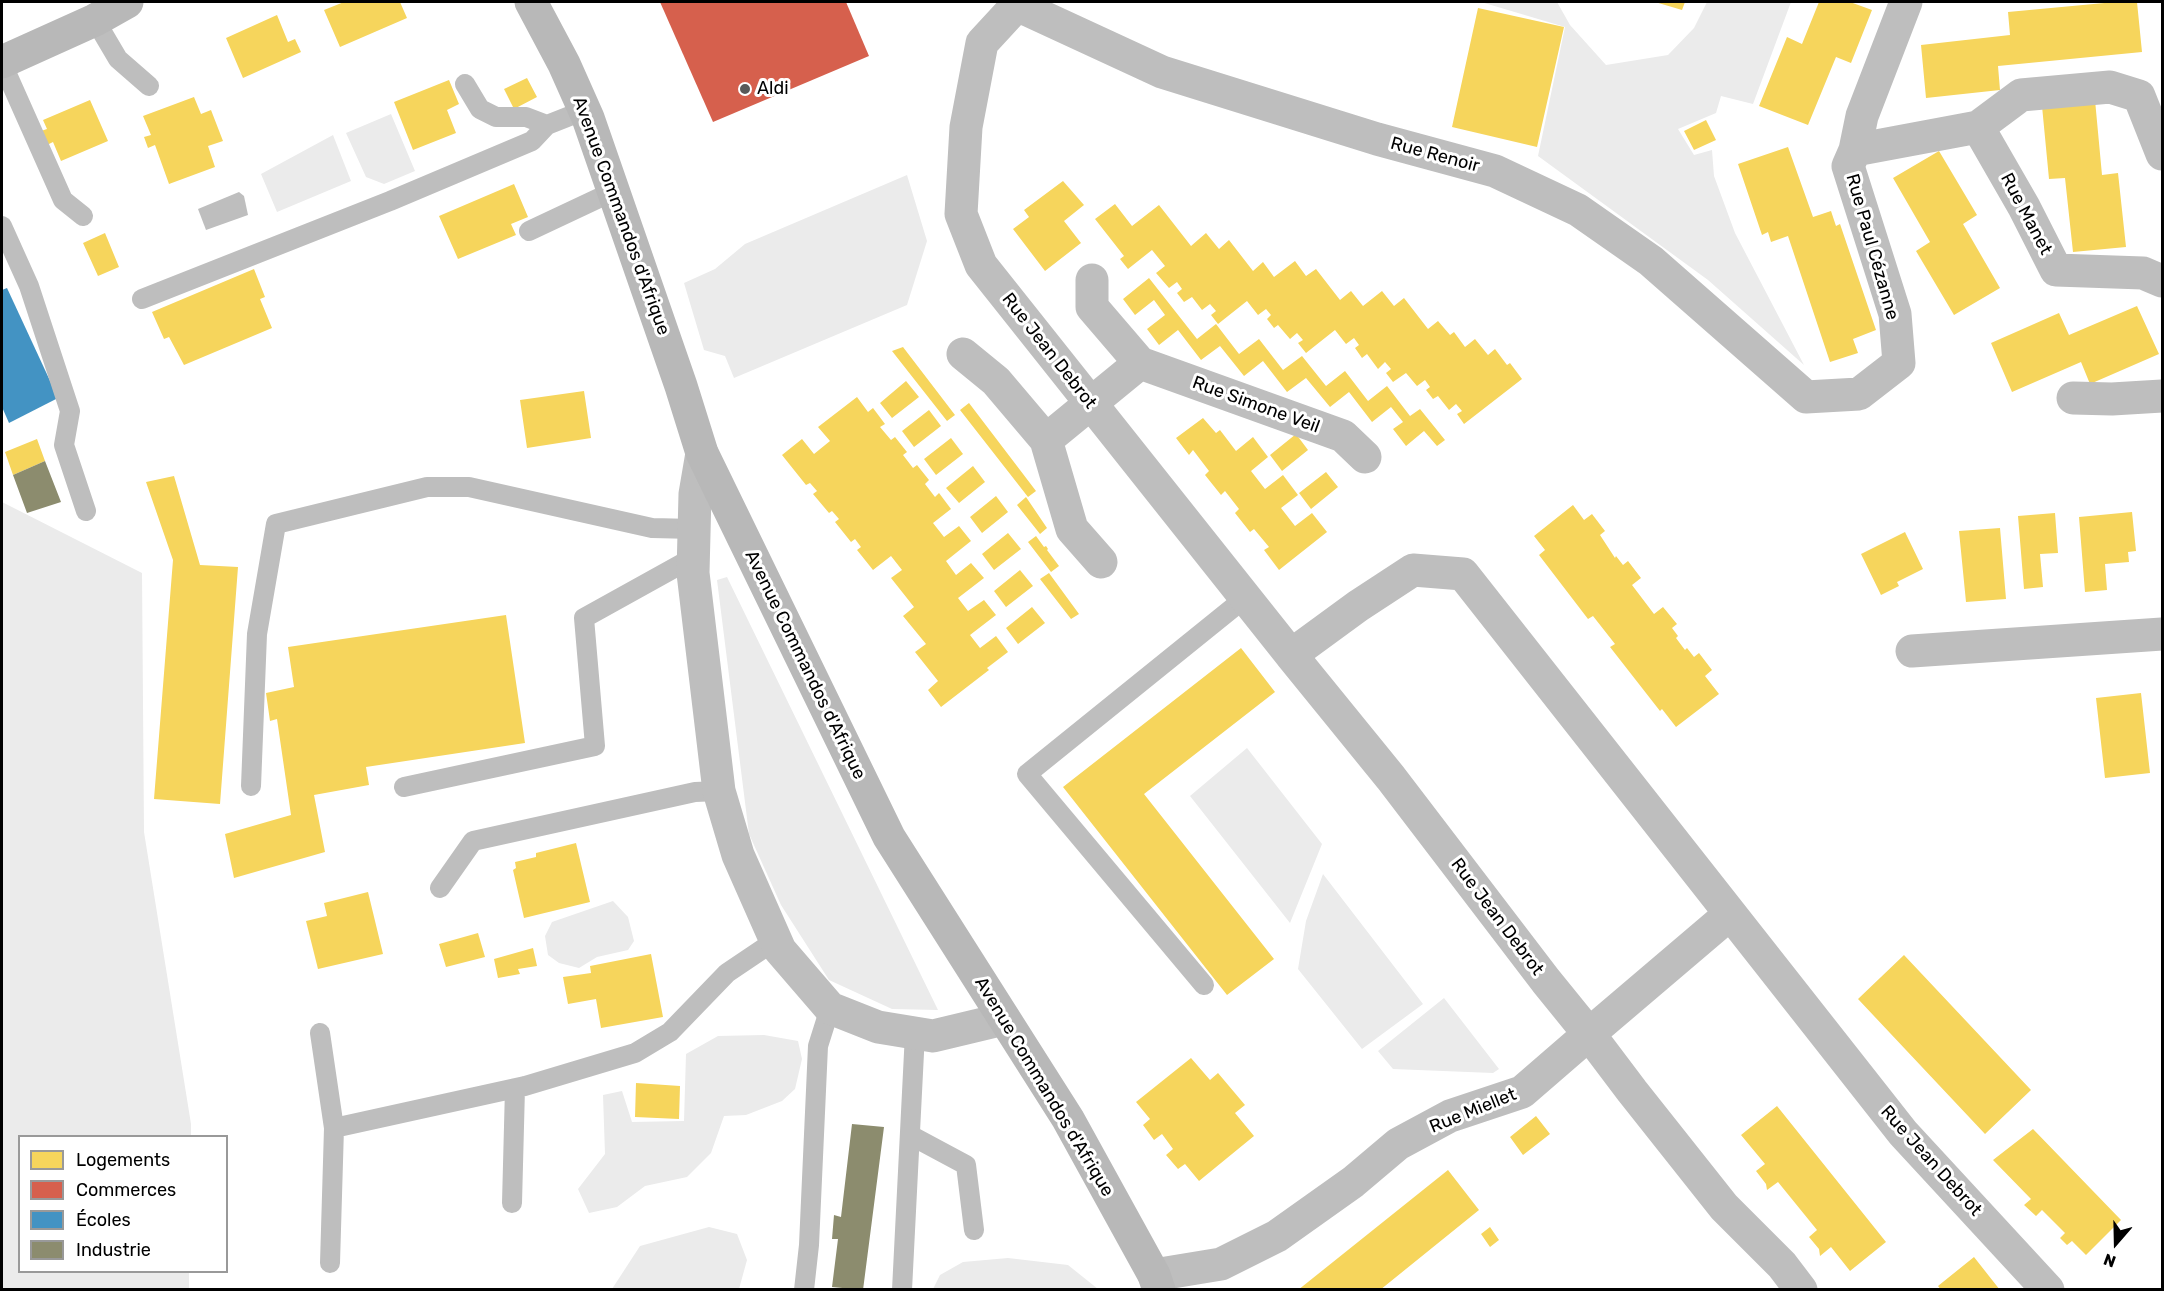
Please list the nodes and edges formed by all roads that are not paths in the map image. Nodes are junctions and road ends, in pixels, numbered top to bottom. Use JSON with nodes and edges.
{"nodes":[{"id":1,"x":127,"y":2,"type":"edge"},
{"id":2,"x":531,"y":2,"type":"edge"},
{"id":3,"x":1906,"y":2,"type":"edge"},
{"id":4,"x":1017,"y":3,"type":"edge"},
{"id":5,"x":95,"y":20,"type":"junction"},
{"id":6,"x":2,"y":63,"type":"edge"},
{"id":7,"x":465,"y":84,"type":"dead end"},
{"id":8,"x":149,"y":86,"type":"dead end"},
{"id":9,"x":585,"y":110,"type":"junction"},
{"id":10,"x":547,"y":125,"type":"junction"},
{"id":11,"x":1978,"y":127,"type":"junction"},
{"id":12,"x":1855,"y":150,"type":"junction"},
{"id":13,"x":2163,"y":154,"type":"edge"},
{"id":14,"x":614,"y":191,"type":"junction"},
{"id":15,"x":82,"y":216,"type":"dead end"},
{"id":16,"x":2,"y":226,"type":"edge"},
{"id":17,"x":529,"y":231,"type":"dead end"},
{"id":18,"x":1092,"y":280,"type":"dead end"},
{"id":19,"x":2163,"y":281,"type":"edge"},
{"id":20,"x":142,"y":299,"type":"dead end"},
{"id":21,"x":963,"y":354,"type":"dead end"},
{"id":22,"x":1140,"y":363,"type":"junction"},
{"id":23,"x":2163,"y":396,"type":"edge"},
{"id":24,"x":1806,"y":397,"type":"joint"},
{"id":25,"x":2073,"y":398,"type":"dead end"},
{"id":26,"x":1091,"y":404,"type":"junction"},
{"id":27,"x":1046,"y":440,"type":"junction"},
{"id":28,"x":702,"y":453,"type":"junction"},
{"id":29,"x":1365,"y":457,"type":"dead end"},
{"id":30,"x":86,"y":511,"type":"dead end"},
{"id":31,"x":694,"y":543,"type":"junction"},
{"id":32,"x":1101,"y":562,"type":"dead end"},
{"id":33,"x":1245,"y":598,"type":"junction"},
{"id":34,"x":2163,"y":634,"type":"edge"},
{"id":35,"x":1912,"y":651,"type":"dead end"},
{"id":36,"x":1292,"y":655,"type":"junction"},
{"id":37,"x":251,"y":786,"type":"dead end"},
{"id":38,"x":404,"y":787,"type":"dead end"},
{"id":39,"x":719,"y":791,"type":"junction"},
{"id":40,"x":440,"y":888,"type":"dead end"},
{"id":41,"x":1730,"y":914,"type":"junction"},
{"id":42,"x":776,"y":939,"type":"junction"},
{"id":43,"x":1204,"y":985,"type":"dead end"},
{"id":44,"x":830,"y":1008,"type":"junction"},
{"id":45,"x":1004,"y":1019,"type":"junction"},
{"id":46,"x":320,"y":1033,"type":"dead end"},
{"id":47,"x":915,"y":1033,"type":"junction"},
{"id":48,"x":1589,"y":1034,"type":"junction"},
{"id":49,"x":515,"y":1088,"type":"junction"},
{"id":50,"x":334,"y":1128,"type":"junction"},
{"id":51,"x":910,"y":1135,"type":"junction"},
{"id":52,"x":512,"y":1203,"type":"dead end"},
{"id":53,"x":974,"y":1230,"type":"dead end"},
{"id":54,"x":330,"y":1263,"type":"dead end"},
{"id":55,"x":1156,"y":1282,"type":"edge"},
{"id":56,"x":804,"y":1290,"type":"edge"},
{"id":57,"x":902,"y":1290,"type":"edge"},
{"id":58,"x":1801,"y":1290,"type":"edge"},
{"id":59,"x":2048,"y":1290,"type":"edge"}],
"edges":[{"from":1,"to":5,"type":"main road"},
{"from":2,"to":9,"type":"main road","name":"Avenue Commandos d'Afrique"},
{"from":3,"to":12,"type":"street","name":"Rue Paul Cézanne"},
{"from":4,"to":24,"type":"street","name":"Rue Renoir"},
{"from":4,"to":26,"type":"street","name":"Rue Jean Debrot"},
{"from":5,"to":6,"type":"main road"},
{"from":5,"to":8,"type":"lane"},
{"from":6,"to":15,"type":"lane"},
{"from":7,"to":10,"type":"lane"},
{"from":9,"to":10,"type":"lane"},
{"from":9,"to":14,"type":"main road","name":"Avenue Commandos d'Afrique"},
{"from":10,"to":20,"type":"lane"},
{"from":11,"to":12,"type":"street"},
{"from":11,"to":13,"type":"street"},
{"from":11,"to":19,"type":"street","name":"Rue Manet"},
{"from":12,"to":24,"type":"street","name":"Rue Paul Cézanne"},
{"from":14,"to":17,"type":"lane"},
{"from":14,"to":28,"type":"main road","name":"Avenue Commandos d'Afrique"},
{"from":16,"to":30,"type":"lane"},
{"from":18,"to":22,"type":"street","name":"Rue Simone Veil"},
{"from":21,"to":27,"type":"street"},
{"from":22,"to":26,"type":"street"},
{"from":22,"to":29,"type":"street","name":"Rue Simone Veil"},
{"from":23,"to":25,"type":"street"},
{"from":26,"to":27,"type":"street"},
{"from":26,"to":33,"type":"street","name":"Rue Jean Debrot"},
{"from":27,"to":32,"type":"street"},
{"from":28,"to":31,"type":"street"},
{"from":28,"to":45,"type":"main road","name":"Avenue Commandos d'Afrique"},
{"from":31,"to":37,"type":"lane"},
{"from":31,"to":38,"type":"lane"},
{"from":31,"to":39,"type":"street"},
{"from":33,"to":36,"type":"street","name":"Rue Jean Debrot"},
{"from":33,"to":43,"type":"lane"},
{"from":34,"to":35,"type":"street"},
{"from":36,"to":41,"type":"street","name":"Rue Jean Debrot"},
{"from":36,"to":48,"type":"street","name":"Rue Jean Debrot"},
{"from":39,"to":40,"type":"lane"},
{"from":39,"to":42,"type":"street"},
{"from":41,"to":48,"type":"street"},
{"from":41,"to":59,"type":"street","name":"Rue Jean Debrot"},
{"from":42,"to":44,"type":"street"},
{"from":42,"to":49,"type":"lane"},
{"from":44,"to":47,"type":"street"},
{"from":44,"to":56,"type":"lane"},
{"from":45,"to":47,"type":"street"},
{"from":45,"to":55,"type":"main road","name":"Avenue Commandos d'Afrique"},
{"from":46,"to":50,"type":"lane"},
{"from":47,"to":51,"type":"lane"},
{"from":48,"to":55,"type":"street","name":"Rue Miellet"},
{"from":48,"to":58,"type":"street"},
{"from":49,"to":50,"type":"lane"},
{"from":49,"to":52,"type":"lane"},
{"from":50,"to":54,"type":"lane"},
{"from":51,"to":53,"type":"lane"},
{"from":51,"to":57,"type":"lane"}]}
